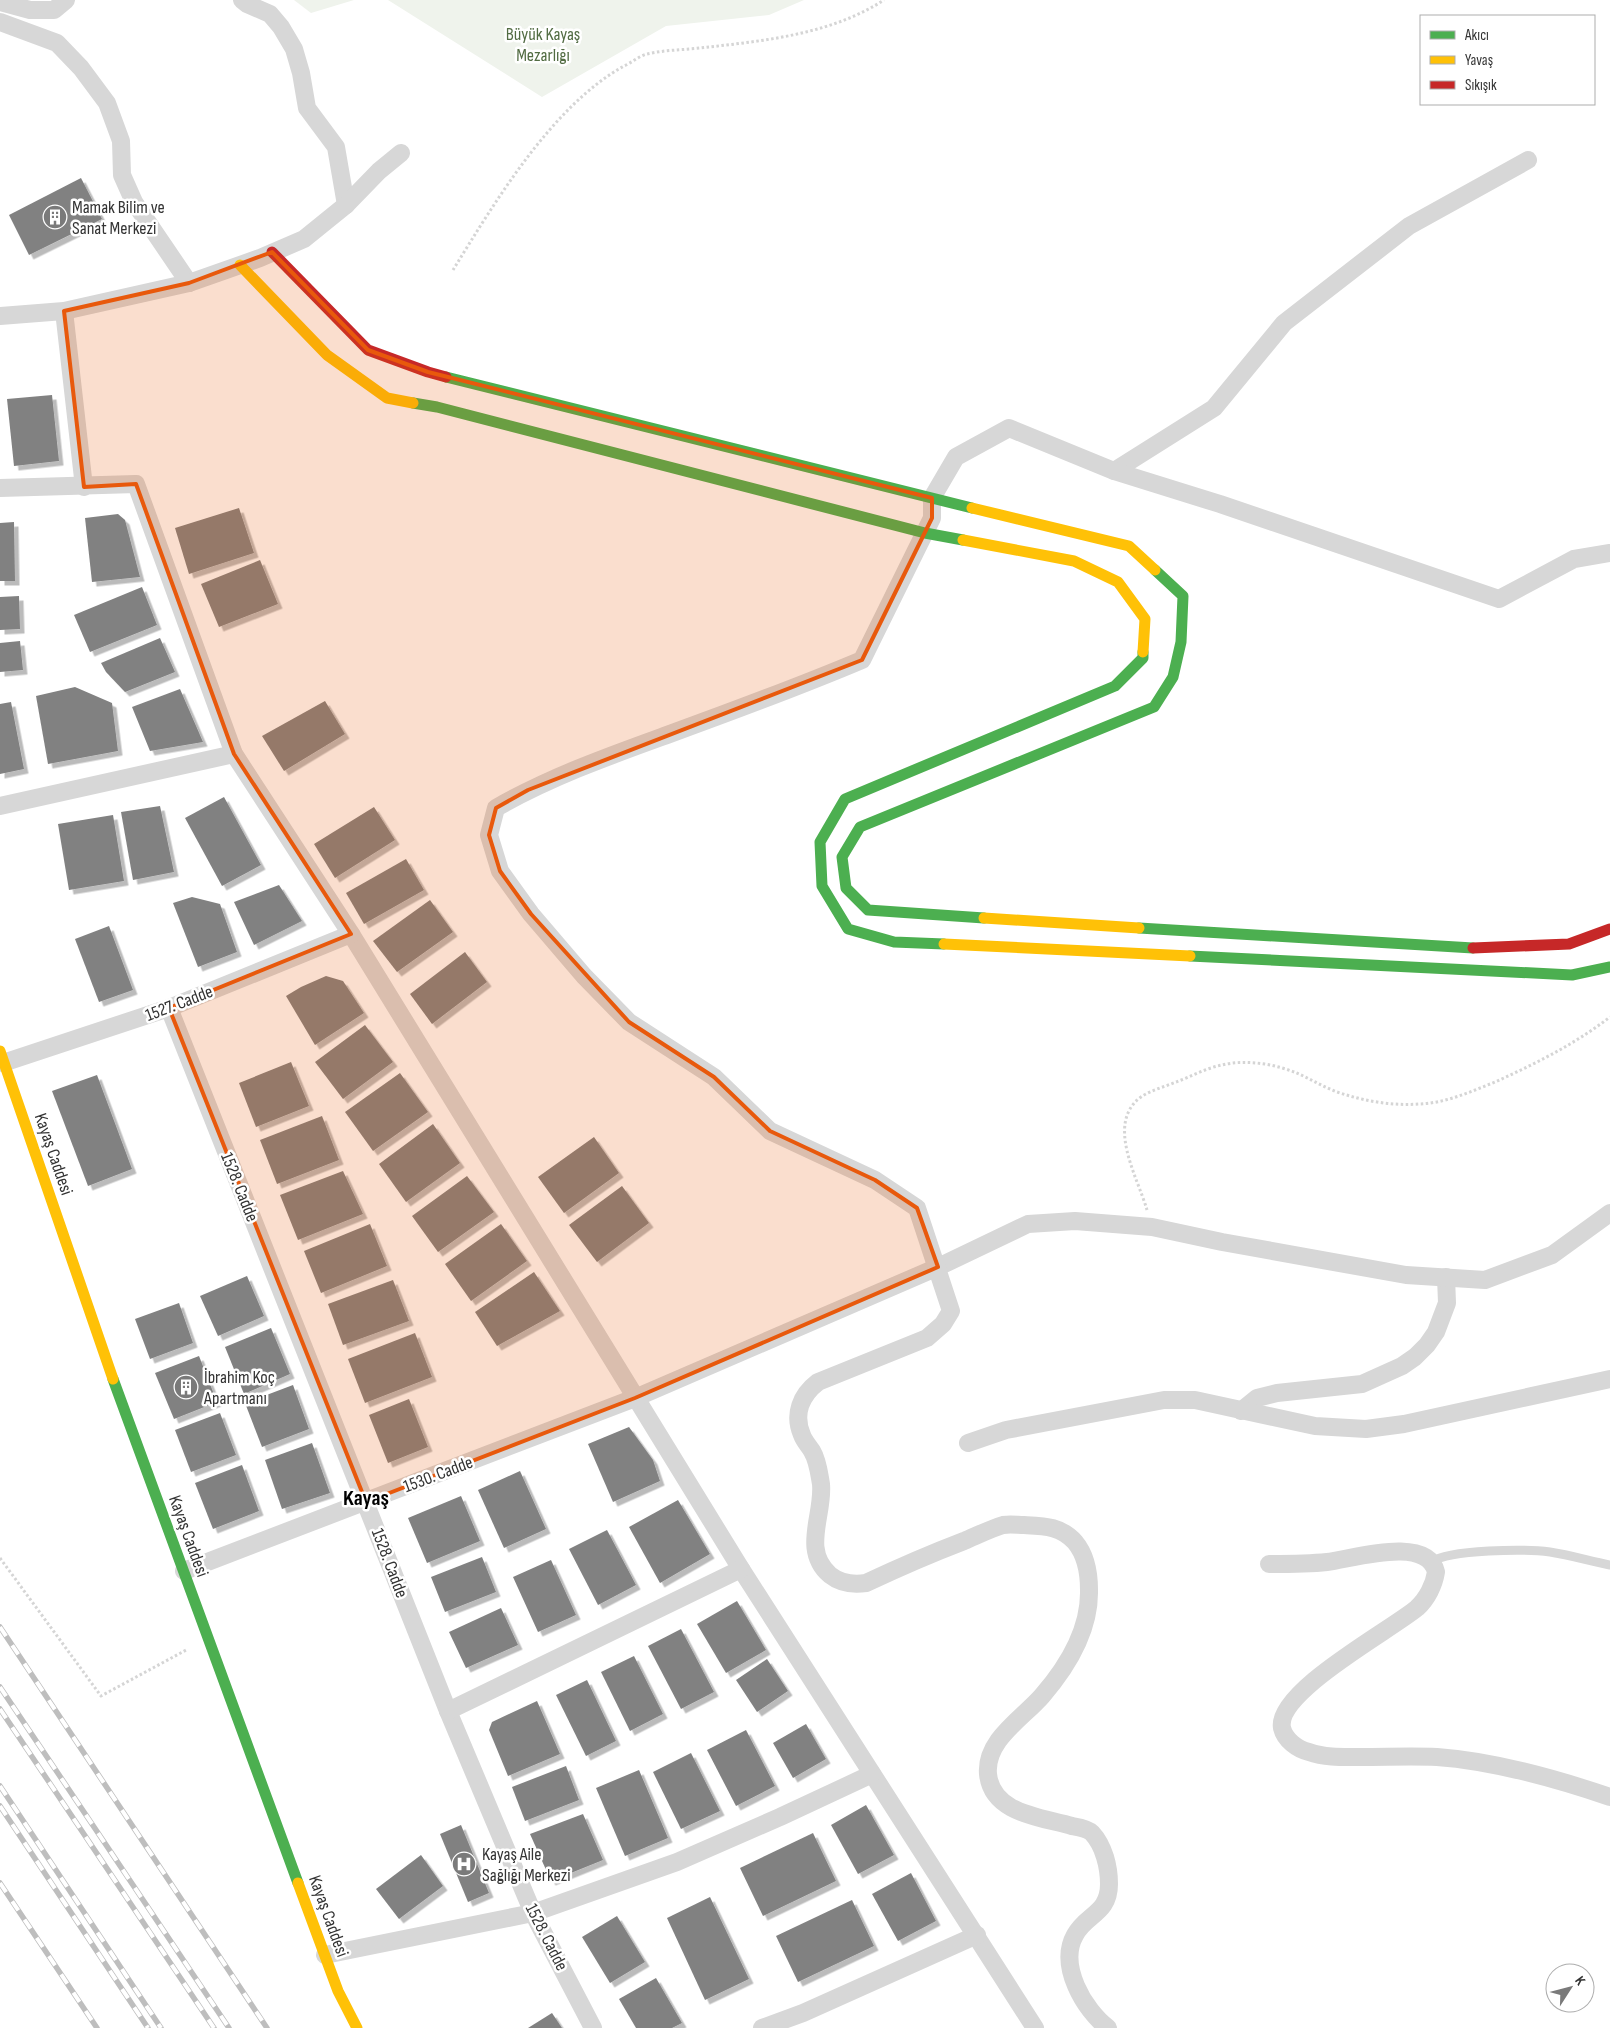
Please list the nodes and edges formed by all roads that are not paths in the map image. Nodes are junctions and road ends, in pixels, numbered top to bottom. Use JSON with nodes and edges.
{"nodes":[{"id":1,"x":66,"y":0,"type":"edge"},
{"id":2,"x":242,"y":0,"type":"edge"},
{"id":3,"x":0,"y":2,"type":"edge"},
{"id":4,"x":0,"y":22,"type":"edge"},
{"id":5,"x":401,"y":153,"type":"dead end"},
{"id":6,"x":1528,"y":160,"type":"dead end"},
{"id":7,"x":346,"y":205,"type":"junction"},
{"id":8,"x":272,"y":252,"type":"junction"},
{"id":9,"x":240,"y":265,"type":"junction"},
{"id":10,"x":189,"y":283,"type":"junction"},
{"id":11,"x":64,"y":311,"type":"junction"},
{"id":12,"x":0,"y":316,"type":"edge"},
{"id":13,"x":1114,"y":471,"type":"junction"},
{"id":14,"x":84,"y":487,"type":"junction"},
{"id":15,"x":0,"y":488,"type":"edge"},
{"id":16,"x":932,"y":498,"type":"junction"},
{"id":17,"x":925,"y":533,"type":"junction"},
{"id":18,"x":1610,"y":553,"type":"edge"},
{"id":19,"x":234,"y":754,"type":"junction"},
{"id":20,"x":0,"y":806,"type":"edge"},
{"id":21,"x":1610,"y":929,"type":"edge"},
{"id":22,"x":351,"y":934,"type":"junction"},
{"id":23,"x":1610,"y":967,"type":"edge"},
{"id":24,"x":169,"y":1008,"type":"junction"},
{"id":25,"x":2,"y":1057,"type":"edge"},
{"id":26,"x":1610,"y":1212,"type":"edge"},
{"id":27,"x":938,"y":1267,"type":"junction"},
{"id":28,"x":1446,"y":1277,"type":"junction"},
{"id":29,"x":1610,"y":1379,"type":"edge"},
{"id":30,"x":635,"y":1398,"type":"junction"},
{"id":31,"x":1241,"y":1411,"type":"junction"},
{"id":32,"x":968,"y":1443,"type":"dead end"},
{"id":33,"x":366,"y":1502,"type":"junction"},
{"id":34,"x":1432,"y":1562,"type":"junction"},
{"id":35,"x":1269,"y":1564,"type":"dead end"},
{"id":36,"x":1610,"y":1565,"type":"edge"},
{"id":37,"x":740,"y":1569,"type":"junction"},
{"id":38,"x":184,"y":1571,"type":"junction"},
{"id":39,"x":448,"y":1711,"type":"junction"},
{"id":40,"x":872,"y":1774,"type":"junction"},
{"id":41,"x":1610,"y":1797,"type":"edge"},
{"id":42,"x":533,"y":1913,"type":"junction"},
{"id":43,"x":977,"y":1935,"type":"junction"},
{"id":44,"x":324,"y":1955,"type":"junction"},
{"id":45,"x":357,"y":2028,"type":"edge"},
{"id":46,"x":593,"y":2028,"type":"edge"},
{"id":47,"x":762,"y":2028,"type":"edge"},
{"id":48,"x":1035,"y":2028,"type":"edge"},
{"id":49,"x":1108,"y":2028,"type":"edge"}],
"edges":[{"from":1,"to":3,"type":"street"},
{"from":2,"to":7,"type":"street"},
{"from":4,"to":10,"type":"street"},
{"from":5,"to":7,"type":"street"},
{"from":6,"to":13,"type":"street"},
{"from":7,"to":8,"type":"street"},
{"from":8,"to":9,"type":"street"},
{"from":8,"to":16,"type":"street"},
{"from":9,"to":10,"type":"street"},
{"from":9,"to":17,"type":"street"},
{"from":10,"to":11,"type":"street"},
{"from":11,"to":12,"type":"street"},
{"from":11,"to":14,"type":"street"},
{"from":13,"to":16,"type":"street"},
{"from":13,"to":18,"type":"street"},
{"from":14,"to":15,"type":"street"},
{"from":14,"to":19,"type":"street"},
{"from":16,"to":17,"type":"street"},
{"from":16,"to":21,"type":"street"},
{"from":17,"to":23,"type":"street"},
{"from":17,"to":27,"type":"street"},
{"from":19,"to":20,"type":"street"},
{"from":19,"to":22,"type":"street"},
{"from":22,"to":24,"type":"street","name":"1527. Cadde"},
{"from":22,"to":30,"type":"street"},
{"from":24,"to":25,"type":"street","name":"1527. Cadde"},
{"from":24,"to":33,"type":"street","name":"1528. Cadde"},
{"from":25,"to":38,"type":"street","name":"Kayaş Caddesi"},
{"from":26,"to":28,"type":"street","name":"1530. Cadde"},
{"from":27,"to":28,"type":"street","name":"1530. Cadde"},
{"from":27,"to":30,"type":"street","name":"1530. Cadde"},
{"from":27,"to":49,"type":"street"},
{"from":28,"to":31,"type":"street"},
{"from":29,"to":31,"type":"street"},
{"from":30,"to":33,"type":"street","name":"1530. Cadde"},
{"from":30,"to":37,"type":"street"},
{"from":31,"to":32,"type":"street"},
{"from":33,"to":38,"type":"street","name":"1530. Cadde"},
{"from":33,"to":39,"type":"street","name":"1528. Cadde"},
{"from":34,"to":35,"type":"street"},
{"from":34,"to":36,"type":"lane"},
{"from":34,"to":41,"type":"street"},
{"from":37,"to":39,"type":"street"},
{"from":37,"to":40,"type":"street"},
{"from":38,"to":44,"type":"street","name":"Kayaş Caddesi"},
{"from":39,"to":42,"type":"street","name":"1528. Cadde"},
{"from":40,"to":42,"type":"street"},
{"from":40,"to":43,"type":"street"},
{"from":42,"to":44,"type":"street"},
{"from":42,"to":46,"type":"street","name":"1528. Cadde"},
{"from":43,"to":47,"type":"street"},
{"from":43,"to":48,"type":"street"},
{"from":44,"to":45,"type":"street","name":"Kayaş Caddesi"}]}
